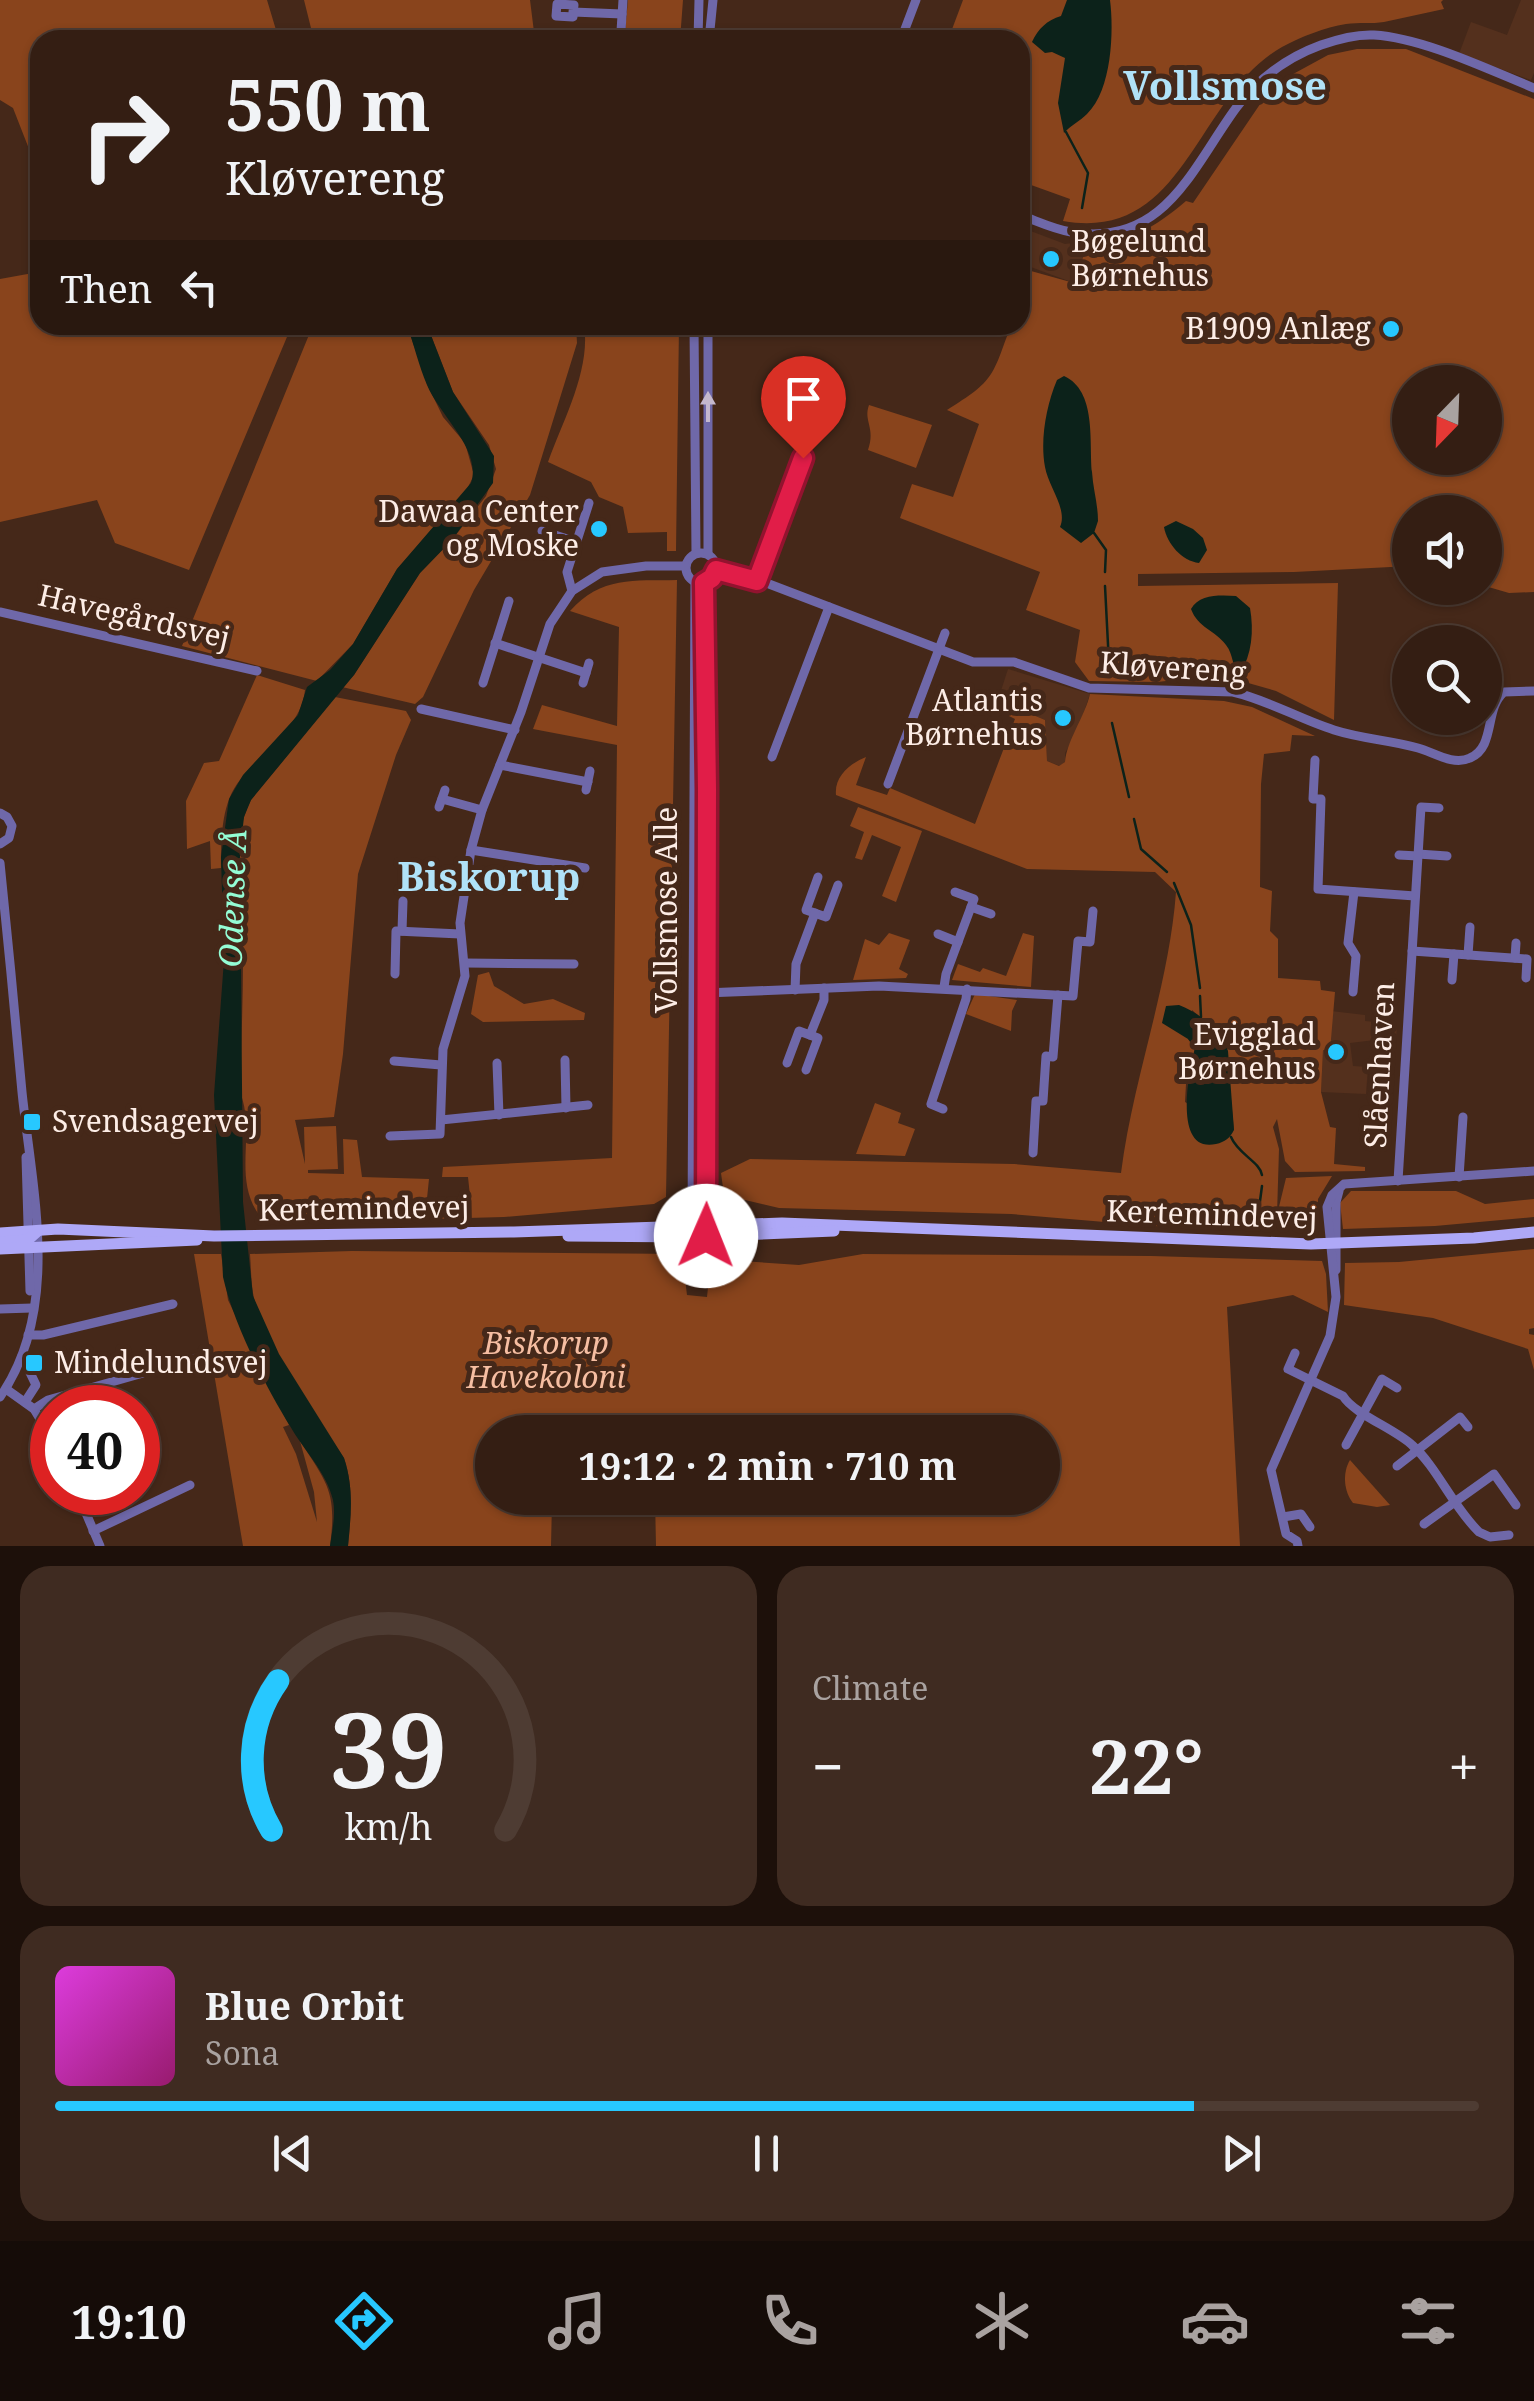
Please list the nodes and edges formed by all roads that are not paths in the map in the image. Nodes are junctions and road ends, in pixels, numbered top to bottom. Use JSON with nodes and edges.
{"nodes":[{"id":1,"x":623,"y":0,"type":"edge"},
{"id":2,"x":699,"y":0,"type":"edge"},
{"id":3,"x":713,"y":0,"type":"edge"},
{"id":4,"x":916,"y":0,"type":"edge"},
{"id":5,"x":574,"y":12,"type":"dead end"},
{"id":6,"x":622,"y":14,"type":"junction"},
{"id":7,"x":905,"y":28,"type":"dead end"},
{"id":8,"x":620,"y":30,"type":"edge"},
{"id":9,"x":698,"y":30,"type":"edge"},
{"id":10,"x":710,"y":30,"type":"edge"},
{"id":11,"x":1534,"y":88,"type":"edge"},
{"id":12,"x":1030,"y":218,"type":"edge"},
{"id":13,"x":694,"y":335,"type":"edge"},
{"id":14,"x":708,"y":335,"type":"edge"},
{"id":15,"x":815,"y":427,"type":"dead end"},
{"id":16,"x":590,"y":503,"type":"dead end"},
{"id":17,"x":542,"y":531,"type":"dead end"},
{"id":18,"x":577,"y":542,"type":"junction"},
{"id":19,"x":702,"y":554,"type":"junction"},
{"id":20,"x":685,"y":566,"type":"junction"},
{"id":21,"x":716,"y":570,"type":"junction"},
{"id":22,"x":757,"y":581,"type":"junction"},
{"id":23,"x":699,"y":583,"type":"junction"},
{"id":24,"x":572,"y":591,"type":"junction"},
{"id":25,"x":509,"y":601,"type":"dead end"},
{"id":26,"x":829,"y":607,"type":"junction"},
{"id":27,"x":0,"y":612,"type":"edge"},
{"id":28,"x":945,"y":633,"type":"dead end"},
{"id":29,"x":495,"y":644,"type":"junction"},
{"id":30,"x":938,"y":650,"type":"junction"},
{"id":31,"x":539,"y":658,"type":"junction"},
{"id":32,"x":256,"y":671,"type":"dead end"},
{"id":33,"x":586,"y":673,"type":"dead end"},
{"id":34,"x":483,"y":683,"type":"dead end"},
{"id":35,"x":1534,"y":691,"type":"edge"},
{"id":36,"x":421,"y":709,"type":"dead end"},
{"id":37,"x":514,"y":730,"type":"junction"},
{"id":38,"x":772,"y":757,"type":"dead end"},
{"id":39,"x":1316,"y":760,"type":"dead end"},
{"id":40,"x":500,"y":765,"type":"junction"},
{"id":41,"x":588,"y":781,"type":"dead end"},
{"id":42,"x":888,"y":784,"type":"dead end"},
{"id":43,"x":442,"y":799,"type":"dead end"},
{"id":44,"x":1440,"y":808,"type":"dead end"},
{"id":45,"x":482,"y":810,"type":"junction"},
{"id":46,"x":0,"y":814,"type":"edge"},
{"id":47,"x":0,"y":844,"type":"edge"},
{"id":48,"x":471,"y":850,"type":"junction"},
{"id":49,"x":1399,"y":855,"type":"dead end"},
{"id":50,"x":1418,"y":855,"type":"junction"},
{"id":51,"x":1448,"y":856,"type":"dead end"},
{"id":52,"x":0,"y":864,"type":"edge"},
{"id":53,"x":585,"y":868,"type":"dead end"},
{"id":54,"x":818,"y":878,"type":"dead end"},
{"id":55,"x":838,"y":885,"type":"dead end"},
{"id":56,"x":955,"y":892,"type":"dead end"},
{"id":57,"x":1354,"y":892,"type":"junction"},
{"id":58,"x":1415,"y":896,"type":"junction"},
{"id":59,"x":403,"y":901,"type":"dead end"},
{"id":60,"x":971,"y":906,"type":"junction"},
{"id":61,"x":1093,"y":911,"type":"dead end"},
{"id":62,"x":816,"y":913,"type":"junction"},
{"id":63,"x":992,"y":914,"type":"dead end"},
{"id":64,"x":1470,"y":927,"type":"dead end"},
{"id":65,"x":402,"y":931,"type":"junction"},
{"id":66,"x":3,"y":932,"type":"edge"},
{"id":67,"x":460,"y":934,"type":"junction"},
{"id":68,"x":938,"y":934,"type":"dead end"},
{"id":69,"x":958,"y":942,"type":"junction"},
{"id":70,"x":1516,"y":943,"type":"dead end"},
{"id":71,"x":1412,"y":952,"type":"junction"},
{"id":72,"x":1454,"y":954,"type":"junction"},
{"id":73,"x":1468,"y":955,"type":"junction"},
{"id":74,"x":1515,"y":958,"type":"junction"},
{"id":75,"x":465,"y":963,"type":"junction"},
{"id":76,"x":574,"y":965,"type":"dead end"},
{"id":77,"x":395,"y":974,"type":"dead end"},
{"id":78,"x":1526,"y":978,"type":"dead end"},
{"id":79,"x":1452,"y":980,"type":"dead end"},
{"id":80,"x":824,"y":988,"type":"junction"},
{"id":81,"x":944,"y":988,"type":"junction"},
{"id":82,"x":966,"y":989,"type":"junction"},
{"id":83,"x":795,"y":990,"type":"junction"},
{"id":84,"x":1354,"y":992,"type":"dead end"},
{"id":85,"x":692,"y":993,"type":"junction"},
{"id":86,"x":707,"y":993,"type":"junction"},
{"id":87,"x":1058,"y":994,"type":"junction"},
{"id":88,"x":810,"y":1035,"type":"junction"},
{"id":89,"x":565,"y":1060,"type":"dead end"},
{"id":90,"x":394,"y":1061,"type":"dead end"},
{"id":91,"x":498,"y":1062,"type":"dead end"},
{"id":92,"x":787,"y":1063,"type":"dead end"},
{"id":93,"x":441,"y":1065,"type":"junction"},
{"id":94,"x":806,"y":1070,"type":"dead end"},
{"id":95,"x":588,"y":1104,"type":"dead end"},
{"id":96,"x":566,"y":1108,"type":"junction"},
{"id":97,"x":943,"y":1109,"type":"dead end"},
{"id":98,"x":499,"y":1115,"type":"junction"},
{"id":99,"x":1463,"y":1118,"type":"dead end"},
{"id":100,"x":441,"y":1120,"type":"junction"},
{"id":101,"x":390,"y":1136,"type":"dead end"},
{"id":102,"x":1034,"y":1153,"type":"dead end"},
{"id":103,"x":1534,"y":1171,"type":"edge"},
{"id":104,"x":1459,"y":1178,"type":"junction"},
{"id":105,"x":1398,"y":1181,"type":"junction"},
{"id":106,"x":699,"y":1230,"type":"junction"},
{"id":107,"x":1534,"y":1232,"type":"edge"},
{"id":108,"x":0,"y":1233,"type":"edge"},
{"id":109,"x":216,"y":1236,"type":"junction"},
{"id":110,"x":33,"y":1240,"type":"junction"},
{"id":111,"x":0,"y":1242,"type":"edge"},
{"id":112,"x":1333,"y":1243,"type":"junction"},
{"id":113,"x":0,"y":1249,"type":"edge"},
{"id":114,"x":173,"y":1304,"type":"dead end"},
{"id":115,"x":32,"y":1308,"type":"junction"},
{"id":116,"x":0,"y":1309,"type":"edge"},
{"id":117,"x":28,"y":1335,"type":"junction"},
{"id":118,"x":1294,"y":1354,"type":"dead end"},
{"id":119,"x":22,"y":1356,"type":"junction"},
{"id":120,"x":196,"y":1358,"type":"dead end"},
{"id":121,"x":1311,"y":1379,"type":"junction"},
{"id":122,"x":36,"y":1385,"type":"edge"},
{"id":123,"x":101,"y":1385,"type":"edge"},
{"id":124,"x":1397,"y":1388,"type":"dead end"},
{"id":125,"x":3,"y":1393,"type":"edge"},
{"id":126,"x":30,"y":1405,"type":"edge"},
{"id":127,"x":1364,"y":1412,"type":"junction"},
{"id":128,"x":1468,"y":1427,"type":"dead end"},
{"id":129,"x":1346,"y":1445,"type":"dead end"},
{"id":130,"x":1418,"y":1451,"type":"junction"},
{"id":131,"x":1397,"y":1466,"type":"dead end"},
{"id":132,"x":190,"y":1484,"type":"dead end"},
{"id":133,"x":1454,"y":1503,"type":"junction"},
{"id":134,"x":1516,"y":1505,"type":"dead end"},
{"id":135,"x":86,"y":1515,"type":"edge"},
{"id":136,"x":1283,"y":1517,"type":"junction"},
{"id":137,"x":1424,"y":1524,"type":"dead end"},
{"id":138,"x":1310,"y":1528,"type":"dead end"},
{"id":139,"x":93,"y":1531,"type":"junction"},
{"id":140,"x":1509,"y":1535,"type":"dead end"},
{"id":141,"x":100,"y":1546,"type":"edge"},
{"id":142,"x":1298,"y":1546,"type":"edge"}],
"edges":[{"from":1,"to":6,"type":"street"},
{"from":2,"to":9,"type":"street"},
{"from":3,"to":10,"type":"street"},
{"from":4,"to":7,"type":"street"},
{"from":5,"to":6,"type":"street"},
{"from":6,"to":8,"type":"street"},
{"from":11,"to":12,"type":"street"},
{"from":13,"to":19,"type":"street"},
{"from":19,"to":14,"type":"street","one_way":true},
{"from":15,"to":22,"type":"street"},
{"from":16,"to":18,"type":"street"},
{"from":17,"to":18,"type":"street"},
{"from":18,"to":24,"type":"street"},
{"from":19,"to":20,"type":"street"},
{"from":19,"to":21,"type":"street"},
{"from":20,"to":23,"type":"street"},
{"from":20,"to":24,"type":"street"},
{"from":21,"to":22,"type":"street","name":"Kløvereng"},
{"from":21,"to":23,"type":"street"},
{"from":22,"to":26,"type":"street","name":"Kløvereng"},
{"from":23,"to":85,"type":"street","name":"Vollsmose Alle"},
{"from":23,"to":86,"type":"street","name":"Vollsmose Alle"},
{"from":24,"to":31,"type":"street"},
{"from":25,"to":29,"type":"street"},
{"from":26,"to":30,"type":"street","name":"Kløvereng"},
{"from":26,"to":38,"type":"street"},
{"from":27,"to":32,"type":"street","name":"Havegårdsvej"},
{"from":28,"to":30,"type":"street"},
{"from":29,"to":31,"type":"street"},
{"from":29,"to":34,"type":"street"},
{"from":30,"to":35,"type":"street","name":"Kløvereng"},
{"from":30,"to":42,"type":"street"},
{"from":31,"to":33,"type":"street"},
{"from":31,"to":37,"type":"street"},
{"from":36,"to":37,"type":"street"},
{"from":37,"to":40,"type":"street"},
{"from":39,"to":57,"type":"street"},
{"from":40,"to":41,"type":"street"},
{"from":40,"to":45,"type":"street"},
{"from":43,"to":45,"type":"street"},
{"from":44,"to":50,"type":"street","name":"Slåenhaven"},
{"from":45,"to":48,"type":"street"},
{"from":46,"to":47,"type":"street"},
{"from":48,"to":53,"type":"street"},
{"from":48,"to":67,"type":"street"},
{"from":49,"to":50,"type":"street"},
{"from":50,"to":51,"type":"street"},
{"from":50,"to":58,"type":"street","name":"Slåenhaven"},
{"from":52,"to":66,"type":"street"},
{"from":54,"to":62,"type":"street"},
{"from":55,"to":62,"type":"street"},
{"from":56,"to":60,"type":"street"},
{"from":57,"to":58,"type":"street"},
{"from":57,"to":84,"type":"street","name":"Slåenhaven"},
{"from":58,"to":71,"type":"street","name":"Slåenhaven"},
{"from":59,"to":65,"type":"street"},
{"from":60,"to":63,"type":"street"},
{"from":60,"to":69,"type":"street"},
{"from":61,"to":87,"type":"street"},
{"from":62,"to":83,"type":"street"},
{"from":64,"to":73,"type":"street"},
{"from":65,"to":67,"type":"street"},
{"from":65,"to":77,"type":"street"},
{"from":66,"to":110,"type":"street"},
{"from":67,"to":75,"type":"street"},
{"from":68,"to":69,"type":"street"},
{"from":69,"to":81,"type":"street"},
{"from":70,"to":74,"type":"street"},
{"from":71,"to":72,"type":"street","name":"Slåenhaven"},
{"from":71,"to":105,"type":"street","name":"Slåenhaven"},
{"from":72,"to":73,"type":"street","name":"Slåenhaven"},
{"from":72,"to":79,"type":"street"},
{"from":73,"to":74,"type":"street","name":"Slåenhaven"},
{"from":74,"to":78,"type":"street"},
{"from":75,"to":76,"type":"street"},
{"from":75,"to":93,"type":"street"},
{"from":80,"to":81,"type":"street"},
{"from":80,"to":83,"type":"street"},
{"from":80,"to":88,"type":"street"},
{"from":81,"to":82,"type":"street"},
{"from":82,"to":87,"type":"street"},
{"from":82,"to":97,"type":"street"},
{"from":83,"to":86,"type":"street"},
{"from":85,"to":86,"type":"street"},
{"from":85,"to":106,"type":"street","name":"Vollsmose Alle"},
{"from":86,"to":106,"type":"street","name":"Vollsmose Alle"},
{"from":87,"to":102,"type":"street"},
{"from":88,"to":92,"type":"street"},
{"from":88,"to":94,"type":"street"},
{"from":89,"to":96,"type":"street"},
{"from":90,"to":93,"type":"street"},
{"from":91,"to":98,"type":"street"},
{"from":93,"to":100,"type":"street"},
{"from":95,"to":96,"type":"street"},
{"from":96,"to":98,"type":"street"},
{"from":98,"to":100,"type":"street"},
{"from":99,"to":104,"type":"street"},
{"from":100,"to":101,"type":"street"},
{"from":103,"to":104,"type":"street","name":"Slåenhaven"},
{"from":104,"to":105,"type":"street","name":"Slåenhaven"},
{"from":105,"to":112,"type":"street","name":"Slåenhaven"},
{"from":106,"to":109,"type":"main road","name":"Kertemindevej"},
{"from":106,"to":112,"type":"main road","name":"Kertemindevej"},
{"from":107,"to":112,"type":"main road","name":"Kertemindevej"},
{"from":108,"to":110,"type":"main road","name":"Kertemindevej"},
{"from":109,"to":110,"type":"main road","name":"Kertemindevej"},
{"from":109,"to":110,"type":"main road","name":"Kertemindevej"},
{"from":110,"to":111,"type":"main road"},
{"from":110,"to":113,"type":"main road","name":"Kertemindevej"},
{"from":110,"to":115,"type":"street"},
{"from":112,"to":121,"type":"street","name":"Slåenhaven"},
{"from":114,"to":117,"type":"street"},
{"from":115,"to":116,"type":"street"},
{"from":115,"to":117,"type":"street"},
{"from":117,"to":119,"type":"street"},
{"from":118,"to":121,"type":"street"},
{"from":119,"to":122,"type":"street"},
{"from":119,"to":125,"type":"street"},
{"from":120,"to":123,"type":"street"},
{"from":121,"to":127,"type":"street"},
{"from":121,"to":136,"type":"street","name":"Slåenhaven"},
{"from":124,"to":127,"type":"street"},
{"from":125,"to":126,"type":"street"},
{"from":127,"to":129,"type":"street"},
{"from":127,"to":130,"type":"street"},
{"from":128,"to":130,"type":"street"},
{"from":130,"to":131,"type":"street"},
{"from":130,"to":133,"type":"street"},
{"from":132,"to":139,"type":"street"},
{"from":133,"to":134,"type":"street"},
{"from":133,"to":137,"type":"street"},
{"from":133,"to":140,"type":"street"},
{"from":135,"to":139,"type":"street"},
{"from":136,"to":138,"type":"street"},
{"from":136,"to":142,"type":"street","name":"Slåenhaven"},
{"from":139,"to":141,"type":"street"}]}
